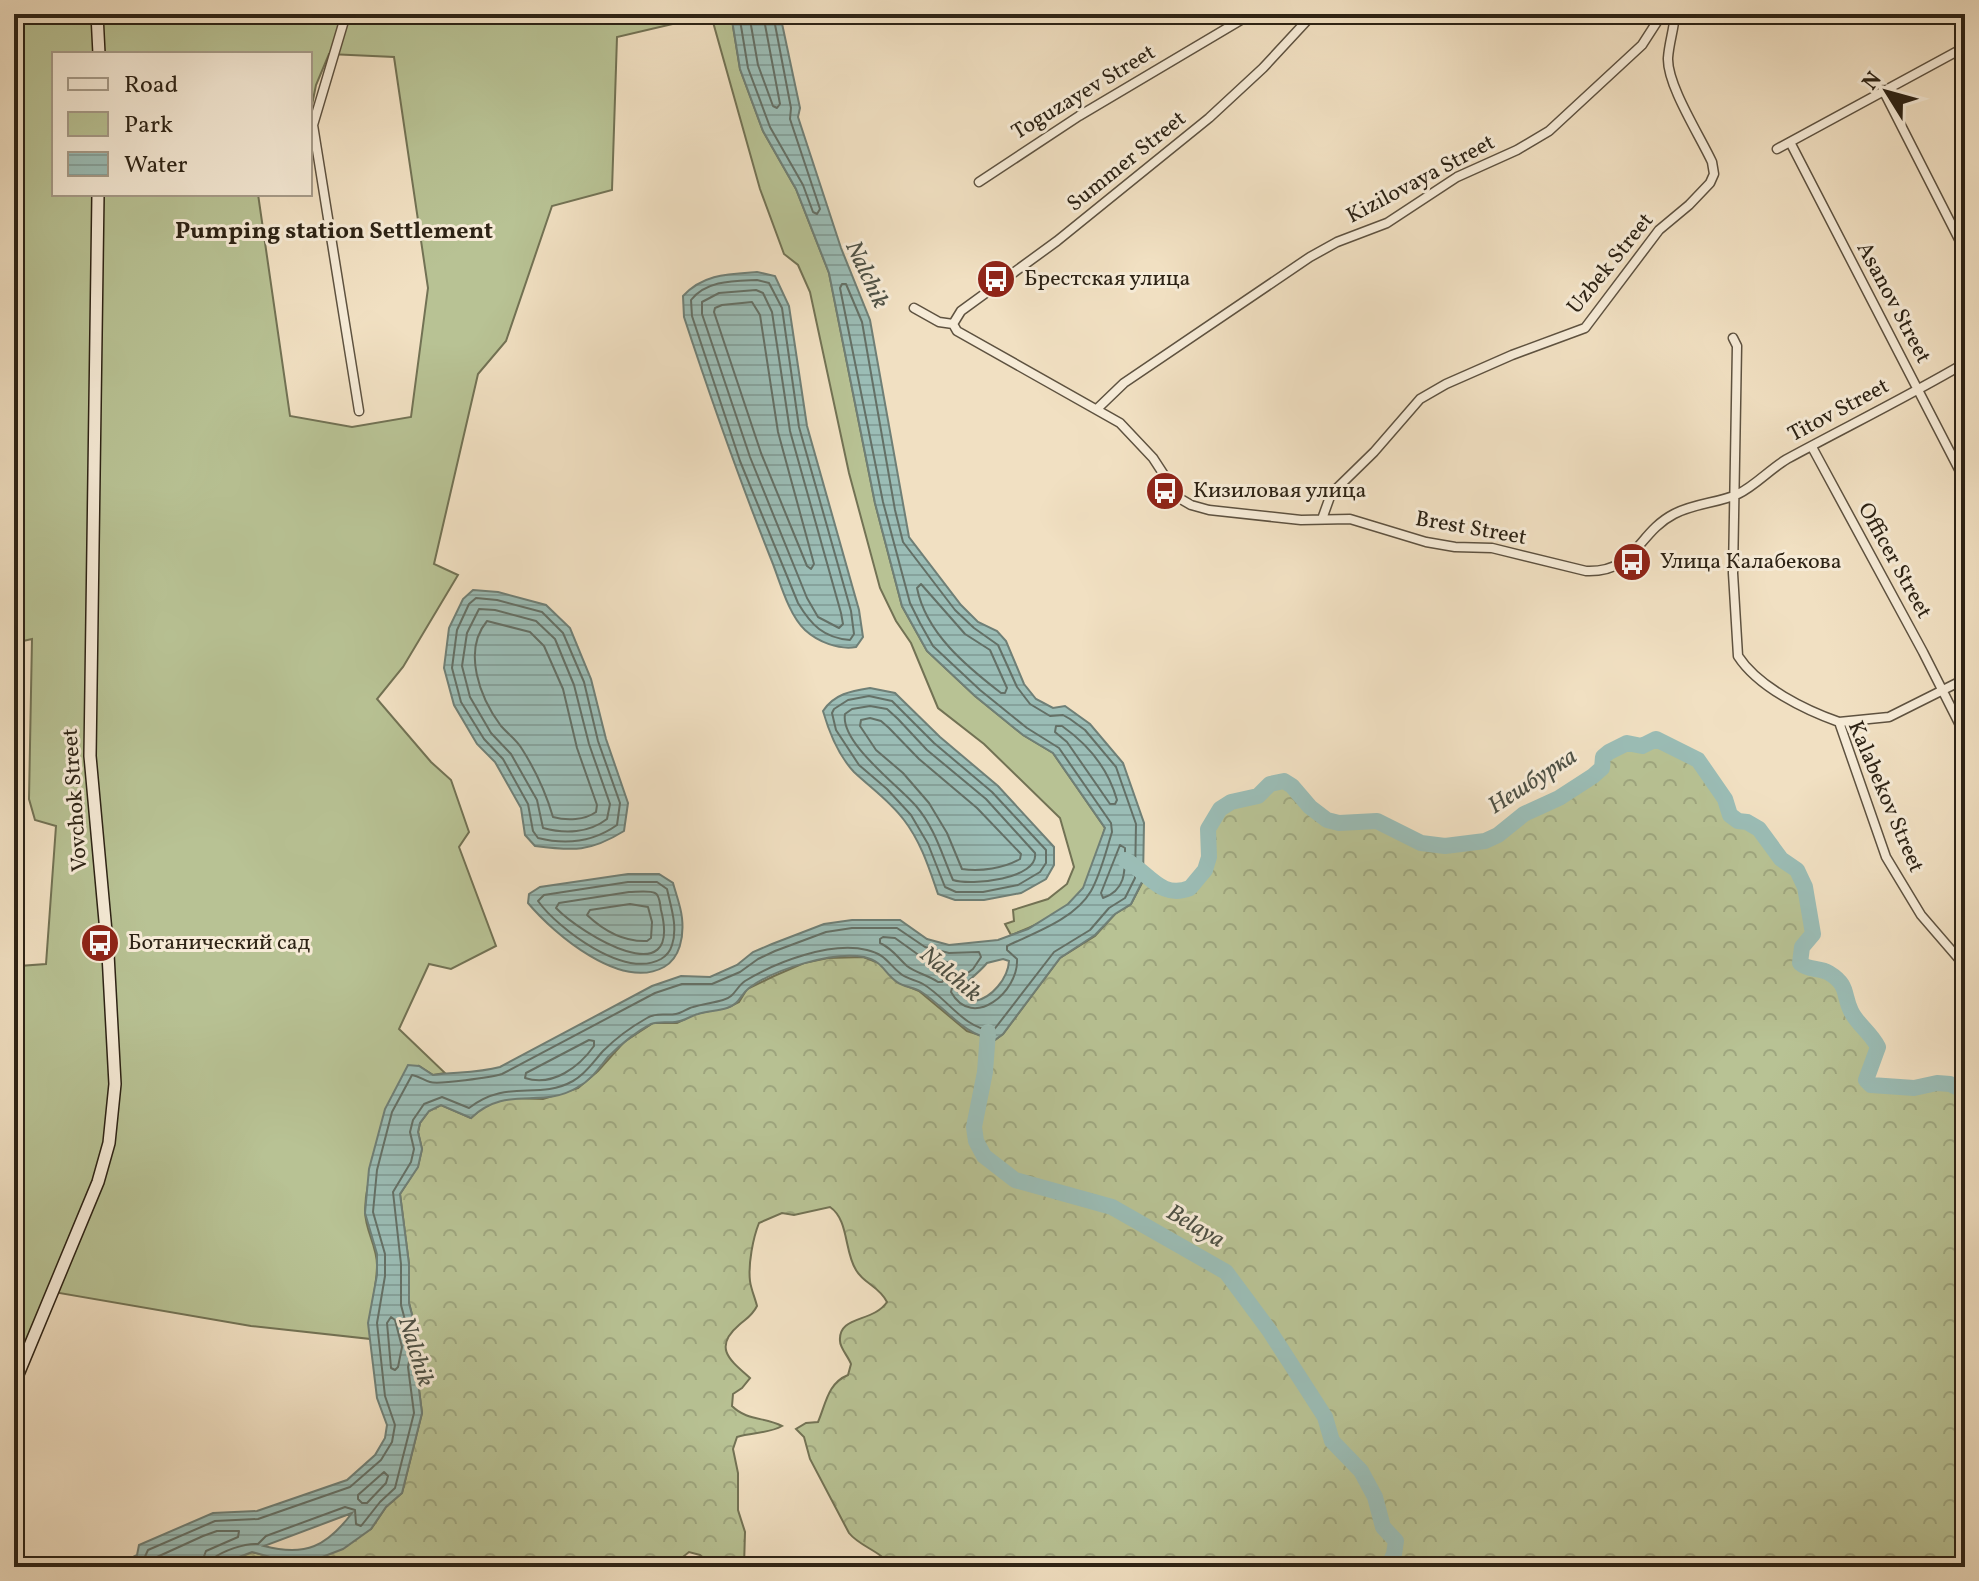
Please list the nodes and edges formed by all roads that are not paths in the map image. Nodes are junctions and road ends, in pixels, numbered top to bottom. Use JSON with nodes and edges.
{"nodes":[{"id":1,"x":97,"y":14,"type":"edge"},
{"id":2,"x":346,"y":14,"type":"edge"},
{"id":3,"x":1251,"y":14,"type":"edge"},
{"id":4,"x":1313,"y":14,"type":"edge"},
{"id":5,"x":1662,"y":14,"type":"edge"},
{"id":6,"x":1675,"y":14,"type":"edge"},
{"id":7,"x":1965,"y":47,"type":"edge"},
{"id":8,"x":99,"y":52,"type":"edge"},
{"id":9,"x":1883,"y":90,"type":"junction"},
{"id":10,"x":1790,"y":142,"type":"junction"},
{"id":11,"x":1777,"y":149,"type":"dead end"},
{"id":12,"x":979,"y":182,"type":"dead end"},
{"id":13,"x":98,"y":196,"type":"edge"},
{"id":14,"x":1965,"y":251,"type":"edge"},
{"id":15,"x":914,"y":308,"type":"dead end"},
{"id":16,"x":953,"y":324,"type":"junction"},
{"id":17,"x":1733,"y":338,"type":"dead end"},
{"id":18,"x":1965,"y":363,"type":"edge"},
{"id":19,"x":1918,"y":389,"type":"junction"},
{"id":20,"x":1098,"y":408,"type":"junction"},
{"id":21,"x":359,"y":411,"type":"dead end"},
{"id":22,"x":1812,"y":447,"type":"junction"},
{"id":23,"x":1965,"y":481,"type":"edge"},
{"id":24,"x":1735,"y":496,"type":"junction"},
{"id":25,"x":1322,"y":519,"type":"junction"},
{"id":26,"x":1965,"y":679,"type":"edge"},
{"id":27,"x":1943,"y":690,"type":"junction"},
{"id":28,"x":1839,"y":722,"type":"junction"},
{"id":29,"x":1965,"y":735,"type":"edge"},
{"id":30,"x":1965,"y":966,"type":"edge"},
{"id":31,"x":14,"y":1384,"type":"edge"}],
"edges":[{"from":1,"to":8,"type":"street"},
{"from":2,"to":21,"type":"street"},
{"from":3,"to":12,"type":"street","name":"Toguzayev Street"},
{"from":4,"to":16,"type":"street","name":"Summer Street"},
{"from":5,"to":20,"type":"street","name":"Kizilovaya Street"},
{"from":6,"to":25,"type":"street","name":"Uzbek Street"},
{"from":7,"to":9,"type":"street"},
{"from":9,"to":10,"type":"street"},
{"from":9,"to":14,"type":"street"},
{"from":10,"to":11,"type":"street"},
{"from":10,"to":19,"type":"street","name":"Asanov Street"},
{"from":13,"to":31,"type":"street","name":"Vovchok Street"},
{"from":15,"to":16,"type":"street","name":"Brest Street"},
{"from":16,"to":20,"type":"street","name":"Brest Street"},
{"from":17,"to":24,"type":"street","name":"Kalabekov Street"},
{"from":18,"to":19,"type":"street","name":"Titov Street"},
{"from":19,"to":22,"type":"street","name":"Titov Street"},
{"from":19,"to":23,"type":"street","name":"Asanov Street"},
{"from":20,"to":25,"type":"street","name":"Brest Street"},
{"from":22,"to":24,"type":"street","name":"Titov Street"},
{"from":22,"to":27,"type":"street","name":"Officer Street"},
{"from":24,"to":25,"type":"street","name":"Brest Street"},
{"from":24,"to":28,"type":"street","name":"Kalabekov Street"},
{"from":26,"to":27,"type":"street"},
{"from":27,"to":28,"type":"street"},
{"from":27,"to":29,"type":"street","name":"Officer Street"},
{"from":28,"to":30,"type":"street","name":"Kalabekov Street"}]}
